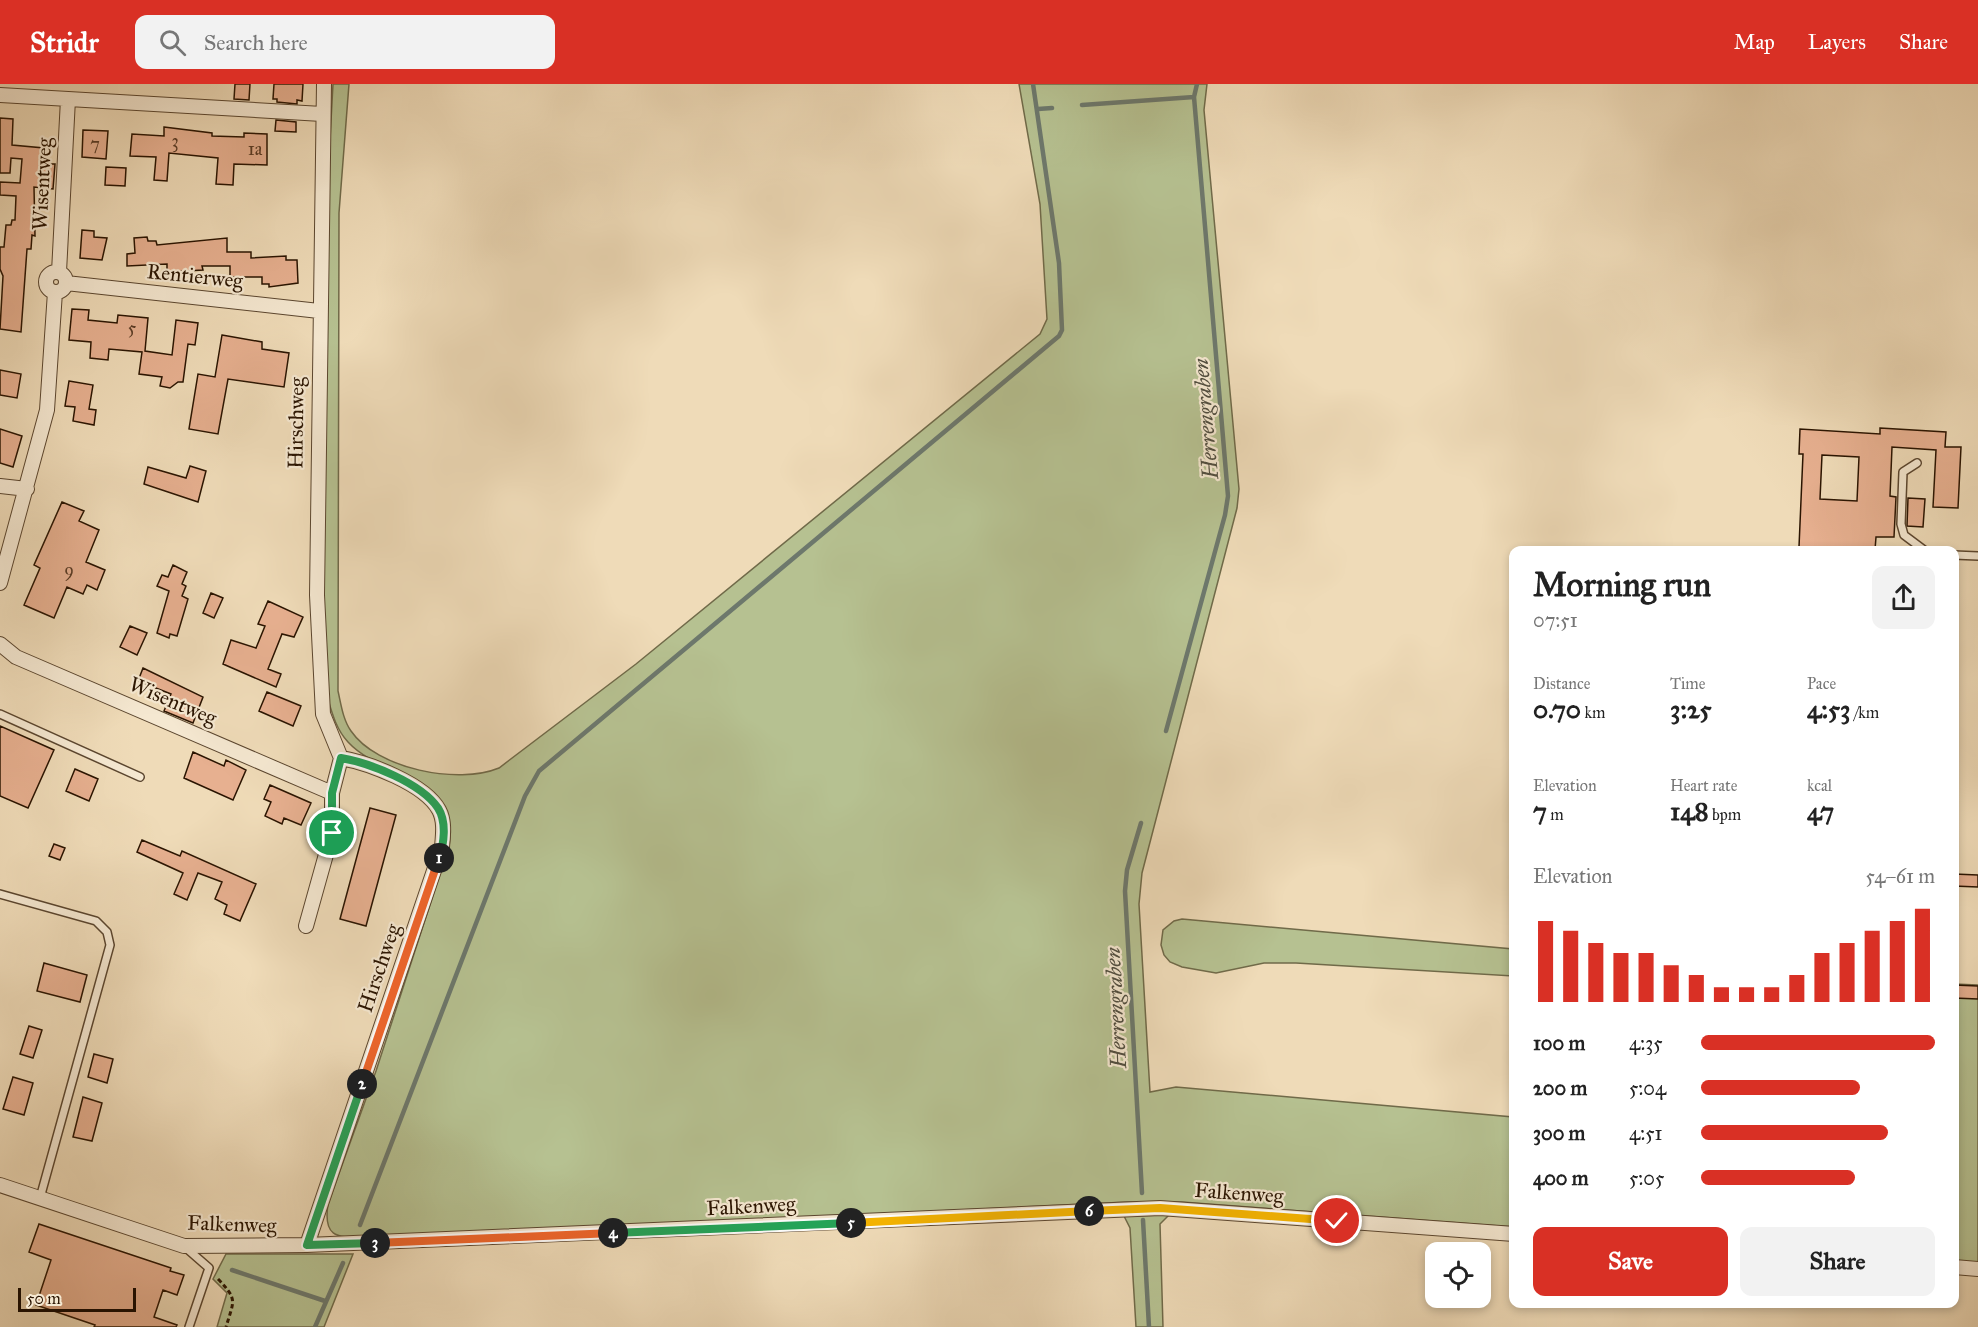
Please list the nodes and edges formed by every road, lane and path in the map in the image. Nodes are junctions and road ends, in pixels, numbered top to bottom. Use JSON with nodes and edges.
{"nodes":[{"id":1,"x":324,"y":84,"type":"edge"},
{"id":2,"x":0,"y":95,"type":"edge"},
{"id":3,"x":68,"y":99,"type":"junction"},
{"id":4,"x":322,"y":114,"type":"junction"},
{"id":5,"x":60,"y":282,"type":"junction"},
{"id":6,"x":319,"y":311,"type":"junction"},
{"id":7,"x":1917,"y":463,"type":"dead end"},
{"id":8,"x":0,"y":486,"type":"edge"},
{"id":9,"x":27,"y":489,"type":"junction"},
{"id":10,"x":1917,"y":546,"type":"edge"},
{"id":11,"x":1959,"y":555,"type":"edge"},
{"id":12,"x":1978,"y":556,"type":"edge"},
{"id":13,"x":0,"y":584,"type":"edge"},
{"id":14,"x":0,"y":644,"type":"edge"},
{"id":15,"x":0,"y":714,"type":"edge"},
{"id":16,"x":341,"y":758,"type":"junction"},
{"id":17,"x":140,"y":777,"type":"dead end"},
{"id":18,"x":332,"y":793,"type":"junction"},
{"id":19,"x":0,"y":894,"type":"edge"},
{"id":20,"x":306,"y":926,"type":"dead end"},
{"id":21,"x":0,"y":1185,"type":"edge"},
{"id":22,"x":40,"y":1198,"type":"junction"},
{"id":23,"x":1509,"y":1234,"type":"edge"},
{"id":24,"x":307,"y":1245,"type":"junction"},
{"id":25,"x":184,"y":1246,"type":"junction"},
{"id":26,"x":1959,"y":1267,"type":"edge"},
{"id":27,"x":209,"y":1268,"type":"junction"},
{"id":28,"x":1978,"y":1269,"type":"edge"},
{"id":29,"x":189,"y":1327,"type":"edge"},
{"id":30,"x":226,"y":1327,"type":"edge"}],
"edges":[{"from":1,"to":4,"type":"street","name":"Hirschweg"},
{"from":2,"to":3,"type":"street"},
{"from":3,"to":4,"type":"street"},
{"from":3,"to":5,"type":"street","name":"Wisentweg"},
{"from":4,"to":6,"type":"street","name":"Hirschweg"},
{"from":5,"to":6,"type":"street","name":"Rentierweg"},
{"from":5,"to":9,"type":"street","name":"Wisentweg"},
{"from":6,"to":16,"type":"street","name":"Hirschweg"},
{"from":7,"to":10,"type":"lane"},
{"from":8,"to":9,"type":"street"},
{"from":9,"to":13,"type":"street","name":"Wisentweg"},
{"from":11,"to":12,"type":"lane"},
{"from":14,"to":18,"type":"street","name":"Wisentweg"},
{"from":15,"to":17,"type":"lane"},
{"from":16,"to":18,"type":"street"},
{"from":16,"to":24,"type":"street","name":"Hirschweg"},
{"from":18,"to":20,"type":"street"},
{"from":19,"to":22,"type":"lane"},
{"from":21,"to":22,"type":"street","name":"Falkenweg"},
{"from":22,"to":25,"type":"street","name":"Falkenweg"},
{"from":23,"to":24,"type":"street","name":"Falkenweg"},
{"from":24,"to":25,"type":"street","name":"Falkenweg"},
{"from":25,"to":27,"type":"lane"},
{"from":26,"to":28,"type":"street"},
{"from":27,"to":29,"type":"lane"},
{"from":27,"to":30,"type":"path"}]}
